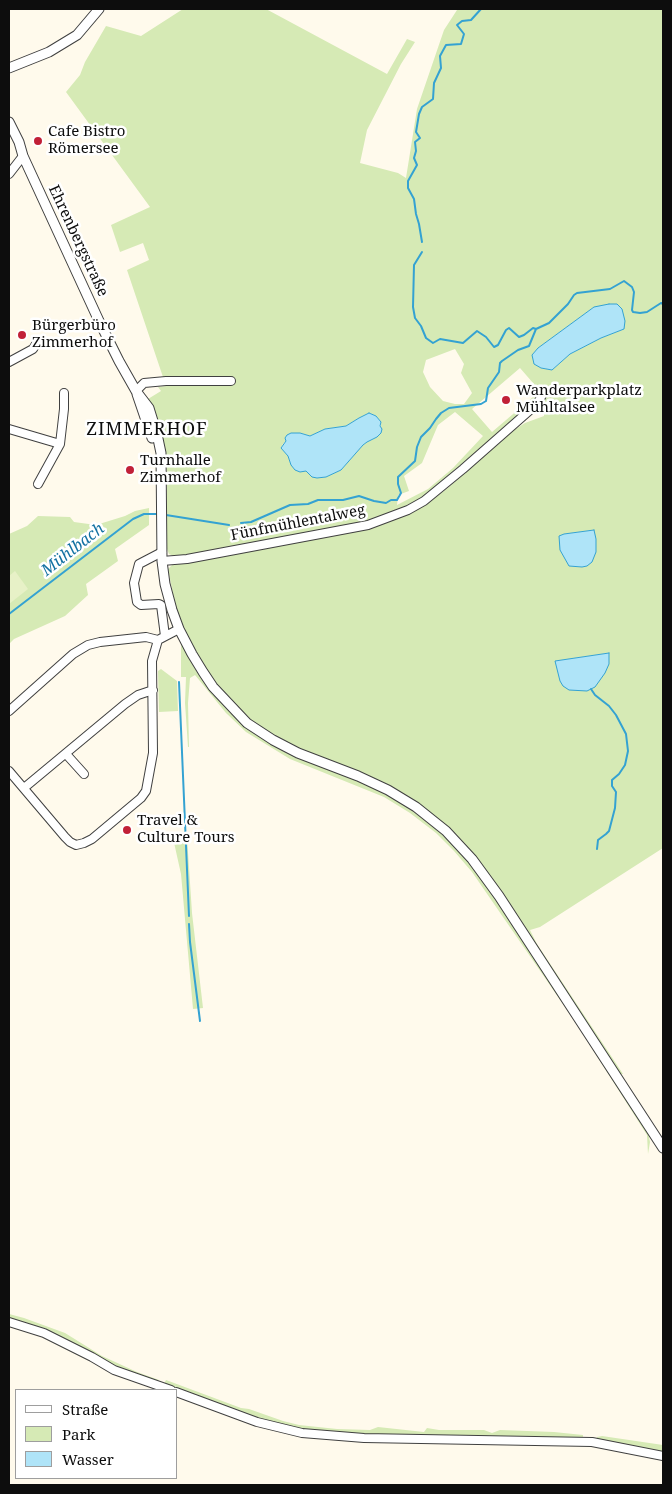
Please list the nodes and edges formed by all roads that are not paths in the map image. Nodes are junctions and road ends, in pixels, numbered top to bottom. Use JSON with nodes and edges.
{"nodes":[{"id":1,"x":99,"y":9,"type":"edge"},
{"id":2,"x":9,"y":70,"type":"edge"},
{"id":3,"x":9,"y":122,"type":"edge"},
{"id":4,"x":23,"y":156,"type":"junction"},
{"id":5,"x":10,"y":171,"type":"edge"},
{"id":6,"x":36,"y":344,"type":"dead end"},
{"id":7,"x":9,"y":362,"type":"edge"},
{"id":8,"x":231,"y":381,"type":"dead end"},
{"id":9,"x":136,"y":391,"type":"junction"},
{"id":10,"x":544,"y":393,"type":"dead end"},
{"id":11,"x":64,"y":394,"type":"dead end"},
{"id":12,"x":9,"y":429,"type":"edge"},
{"id":13,"x":60,"y":444,"type":"junction"},
{"id":14,"x":38,"y":484,"type":"dead end"},
{"id":15,"x":162,"y":556,"type":"junction"},
{"id":16,"x":179,"y":630,"type":"junction"},
{"id":17,"x":161,"y":638,"type":"junction"},
{"id":18,"x":153,"y":690,"type":"junction"},
{"id":19,"x":9,"y":710,"type":"edge"},
{"id":20,"x":66,"y":754,"type":"junction"},
{"id":21,"x":9,"y":771,"type":"edge"},
{"id":22,"x":84,"y":774,"type":"dead end"},
{"id":23,"x":24,"y":788,"type":"junction"},
{"id":24,"x":663,"y":1148,"type":"edge"},
{"id":25,"x":9,"y":1322,"type":"edge"},
{"id":26,"x":168,"y":1389,"type":"edge"},
{"id":27,"x":178,"y":1393,"type":"edge"},
{"id":28,"x":663,"y":1456,"type":"edge"}],
"edges":[{"from":1,"to":2,"type":"street"},
{"from":3,"to":4,"type":"street","name":"Ehrenbergstraße"},
{"from":4,"to":5,"type":"street"},
{"from":4,"to":9,"type":"street","name":"Ehrenbergstraße"},
{"from":6,"to":7,"type":"street"},
{"from":8,"to":9,"type":"street"},
{"from":9,"to":15,"type":"street","name":"Ehrenbergstraße"},
{"from":10,"to":15,"type":"street","name":"Fünfmühlentalweg"},
{"from":11,"to":13,"type":"street"},
{"from":12,"to":13,"type":"street"},
{"from":13,"to":14,"type":"street"},
{"from":15,"to":16,"type":"street","name":"Ehrenbergstraße"},
{"from":15,"to":17,"type":"street"},
{"from":16,"to":17,"type":"street"},
{"from":16,"to":24,"type":"street","name":"Ehrenbergstraße"},
{"from":17,"to":18,"type":"street"},
{"from":17,"to":19,"type":"street"},
{"from":18,"to":20,"type":"street"},
{"from":18,"to":23,"type":"street"},
{"from":20,"to":22,"type":"street"},
{"from":20,"to":23,"type":"street"},
{"from":21,"to":23,"type":"street"},
{"from":25,"to":26,"type":"street"},
{"from":27,"to":28,"type":"street"}]}
